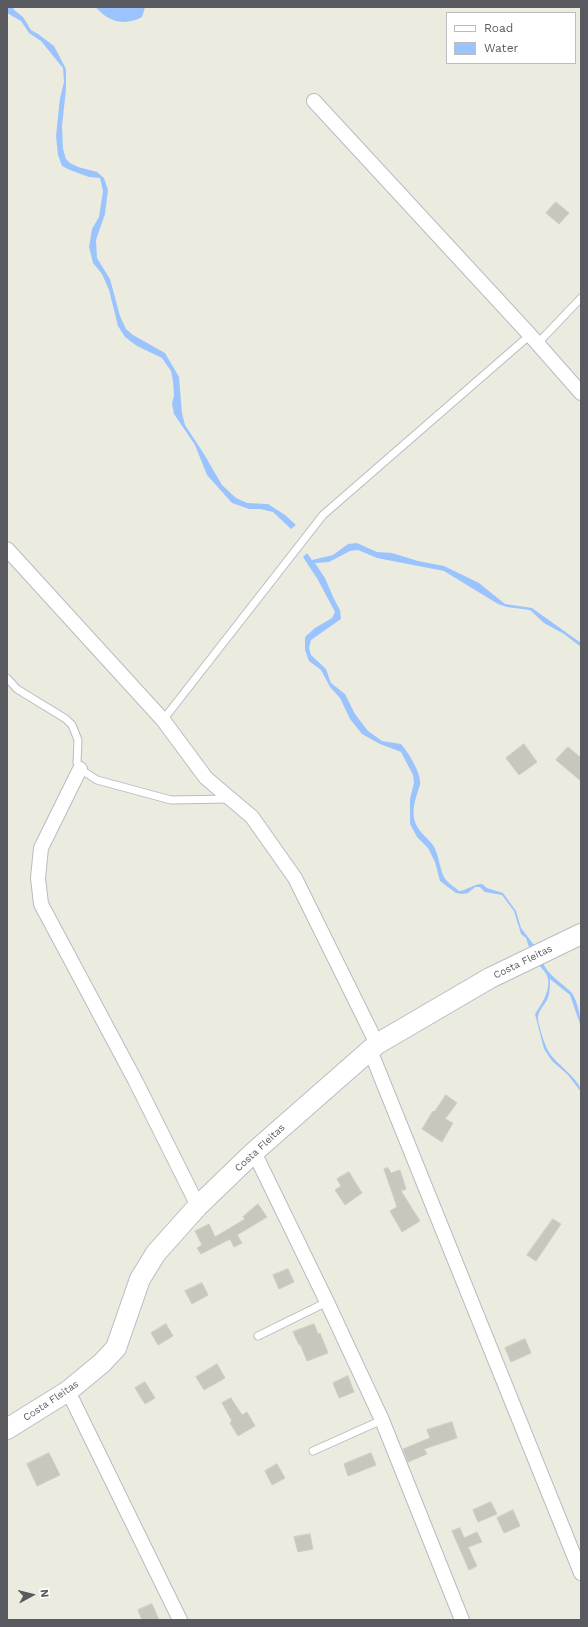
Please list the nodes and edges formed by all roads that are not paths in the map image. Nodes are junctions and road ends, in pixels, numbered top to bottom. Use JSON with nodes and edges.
{"nodes":[{"id":1,"x":314,"y":101,"type":"dead end"},
{"id":2,"x":581,"y":298,"type":"edge"},
{"id":3,"x":534,"y":339,"type":"junction"},
{"id":4,"x":581,"y":394,"type":"edge"},
{"id":5,"x":7,"y":549,"type":"edge"},
{"id":6,"x":7,"y":678,"type":"edge"},
{"id":7,"x":163,"y":720,"type":"junction"},
{"id":8,"x":80,"y":769,"type":"junction"},
{"id":9,"x":230,"y":799,"type":"junction"},
{"id":10,"x":581,"y":934,"type":"edge"},
{"id":11,"x":373,"y":1047,"type":"junction"},
{"id":12,"x":254,"y":1152,"type":"junction"},
{"id":13,"x":198,"y":1206,"type":"junction"},
{"id":14,"x":327,"y":1302,"type":"junction"},
{"id":15,"x":258,"y":1336,"type":"dead end"},
{"id":16,"x":68,"y":1391,"type":"junction"},
{"id":17,"x":382,"y":1420,"type":"junction"},
{"id":18,"x":7,"y":1429,"type":"edge"},
{"id":19,"x":313,"y":1451,"type":"dead end"},
{"id":20,"x":581,"y":1572,"type":"edge"},
{"id":21,"x":180,"y":1620,"type":"edge"},
{"id":22,"x":462,"y":1620,"type":"edge"}],
"edges":[{"from":1,"to":3,"type":"street"},
{"from":2,"to":3,"type":"lane"},
{"from":3,"to":4,"type":"street"},
{"from":3,"to":7,"type":"lane"},
{"from":5,"to":7,"type":"street"},
{"from":6,"to":8,"type":"lane"},
{"from":7,"to":9,"type":"street"},
{"from":8,"to":9,"type":"lane"},
{"from":8,"to":13,"type":"street"},
{"from":9,"to":11,"type":"street"},
{"from":10,"to":11,"type":"main road","name":"Costa Fleitas"},
{"from":11,"to":12,"type":"main road","name":"Costa Fleitas"},
{"from":11,"to":20,"type":"street"},
{"from":12,"to":13,"type":"main road","name":"Costa Fleitas"},
{"from":12,"to":14,"type":"street"},
{"from":13,"to":16,"type":"main road","name":"Costa Fleitas"},
{"from":14,"to":15,"type":"lane"},
{"from":14,"to":17,"type":"street"},
{"from":16,"to":18,"type":"main road","name":"Costa Fleitas"},
{"from":16,"to":21,"type":"street"},
{"from":17,"to":19,"type":"lane"},
{"from":17,"to":22,"type":"street"}]}
